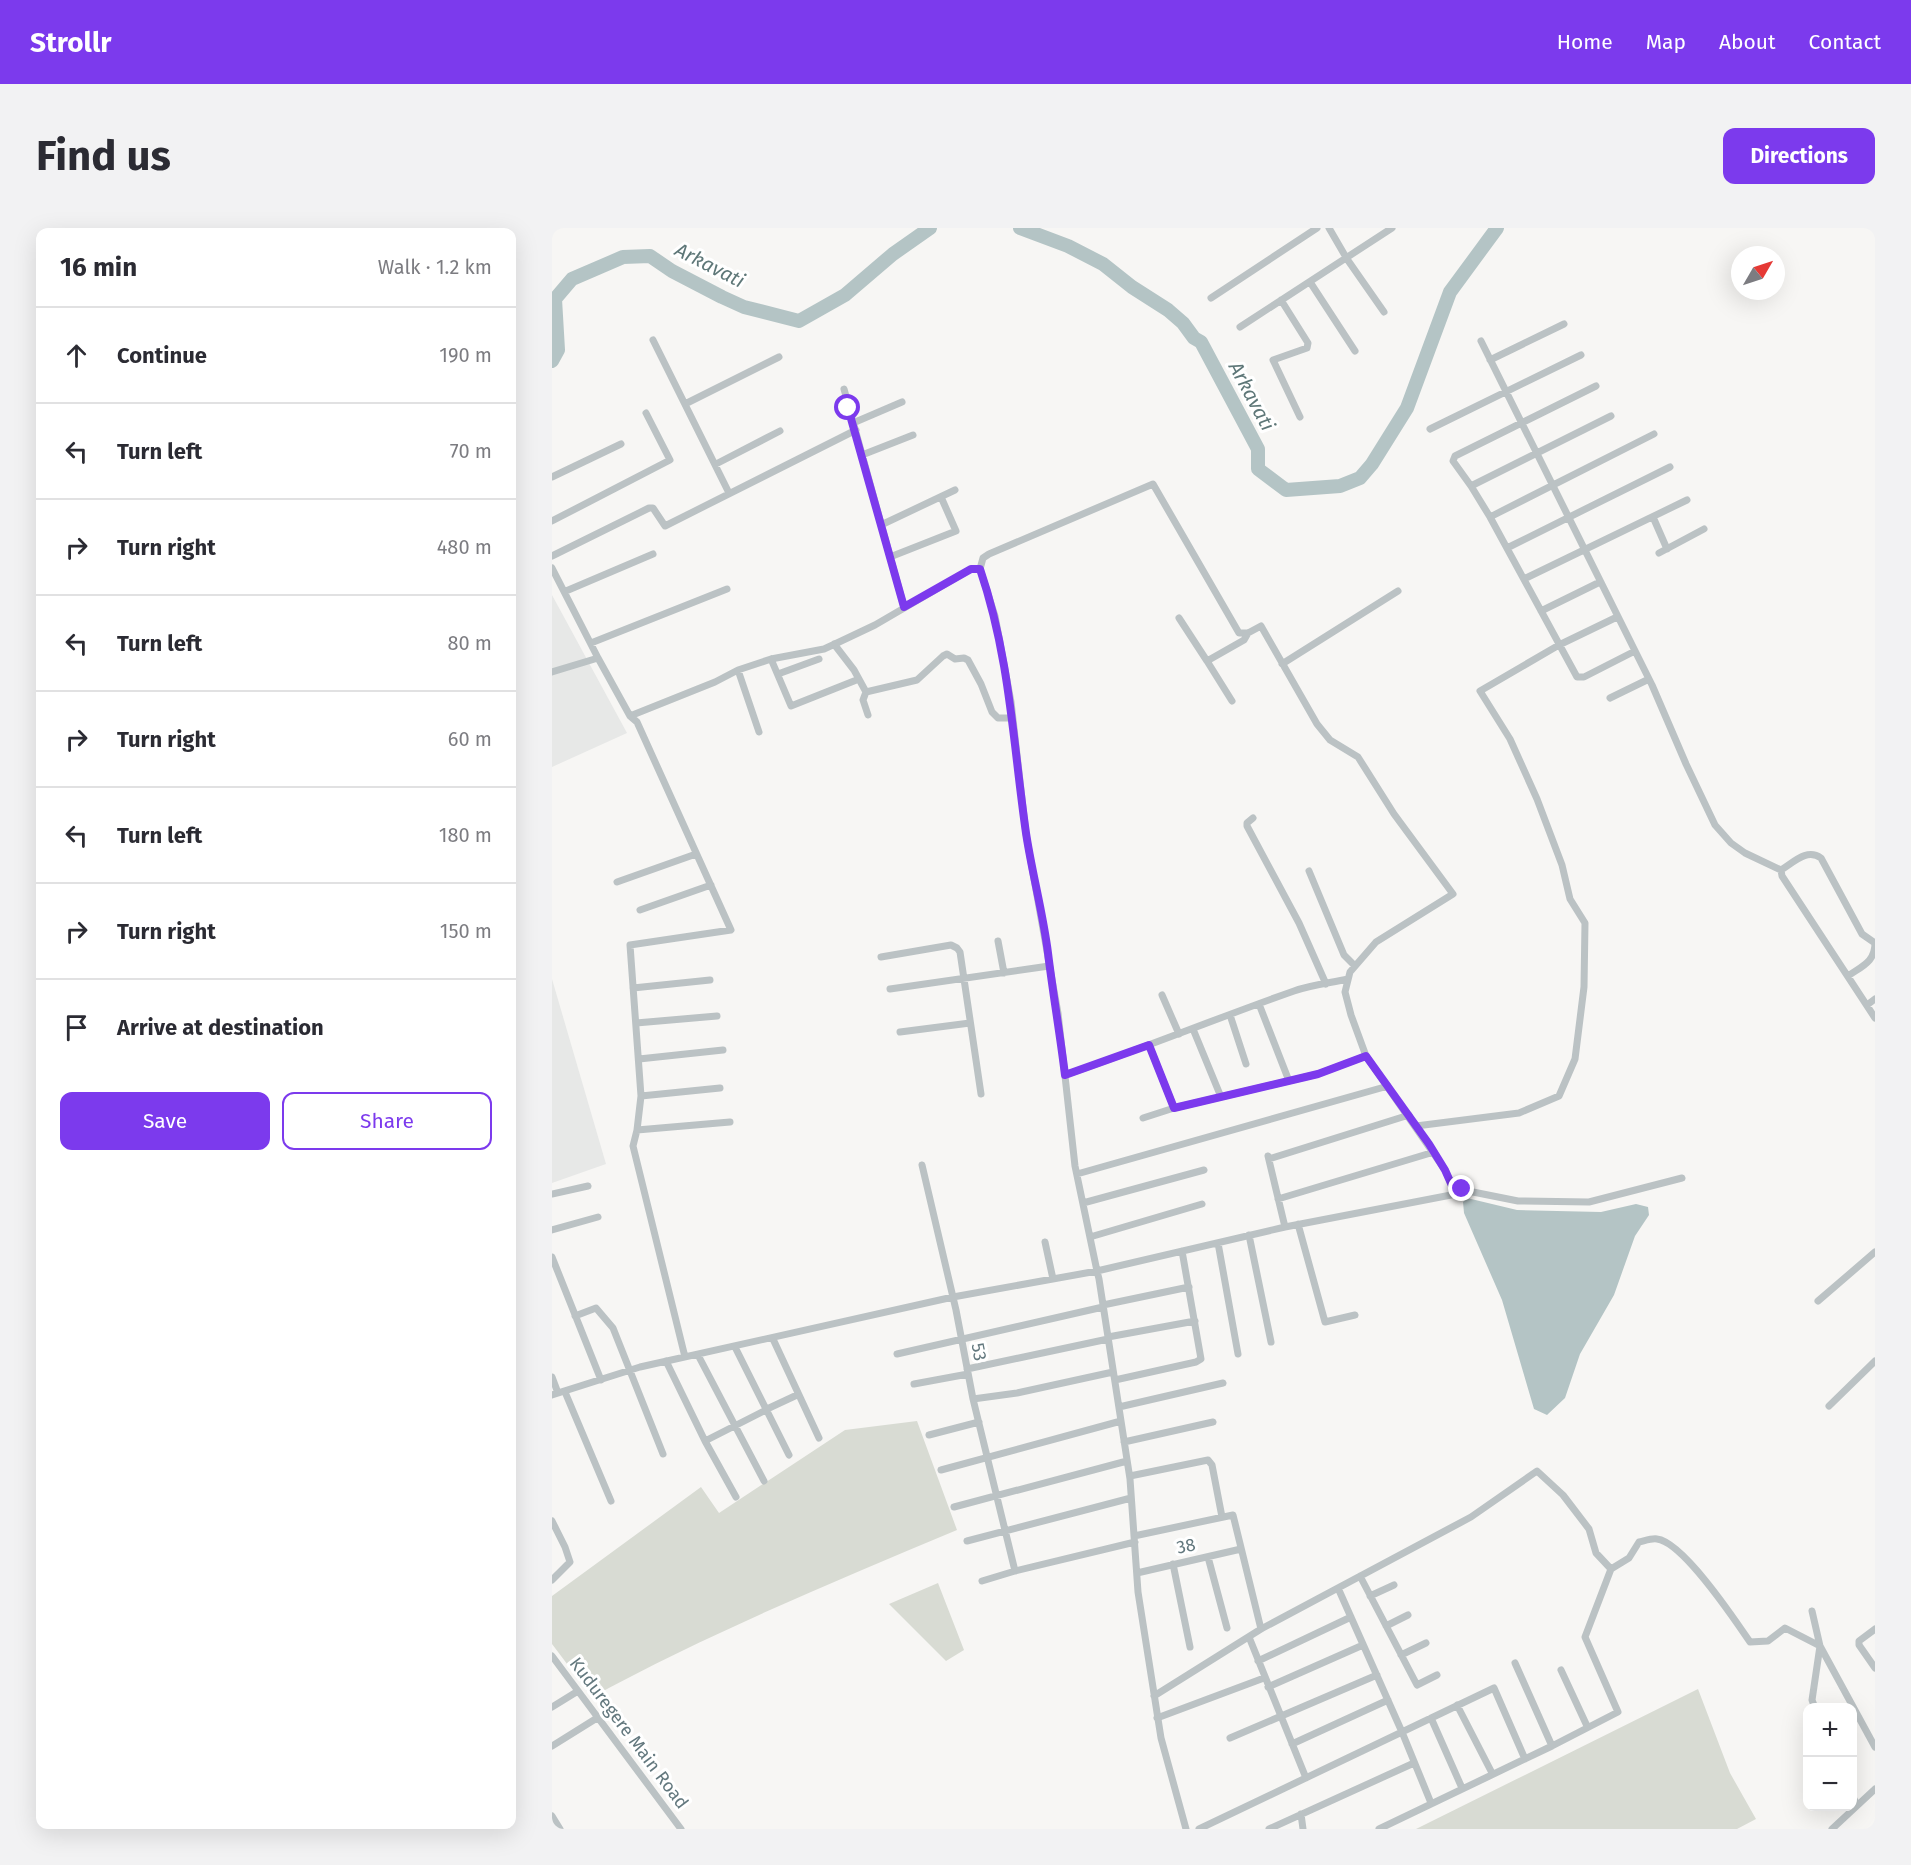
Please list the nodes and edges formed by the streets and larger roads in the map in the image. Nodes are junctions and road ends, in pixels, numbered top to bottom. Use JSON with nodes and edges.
{"nodes":[{"id":1,"x":1317,"y":228,"type":"edge"},
{"id":2,"x":1329,"y":228,"type":"edge"},
{"id":3,"x":1392,"y":228,"type":"edge"},
{"id":4,"x":1347,"y":259,"type":"junction"},
{"id":5,"x":1310,"y":282,"type":"junction"},
{"id":6,"x":1211,"y":298,"type":"dead end"},
{"id":7,"x":1281,"y":300,"type":"junction"},
{"id":8,"x":1384,"y":312,"type":"dead end"},
{"id":9,"x":1564,"y":324,"type":"dead end"},
{"id":10,"x":1240,"y":327,"type":"dead end"},
{"id":11,"x":653,"y":340,"type":"dead end"},
{"id":12,"x":1481,"y":340,"type":"dead end"},
{"id":13,"x":1355,"y":351,"type":"dead end"},
{"id":14,"x":1581,"y":355,"type":"dead end"},
{"id":15,"x":778,"y":357,"type":"dead end"},
{"id":16,"x":1490,"y":360,"type":"junction"},
{"id":17,"x":1596,"y":386,"type":"dead end"},
{"id":18,"x":844,"y":388,"type":"dead end"},
{"id":19,"x":1506,"y":392,"type":"junction"},
{"id":20,"x":902,"y":402,"type":"dead end"},
{"id":21,"x":685,"y":404,"type":"junction"},
{"id":22,"x":646,"y":413,"type":"dead end"},
{"id":23,"x":1611,"y":416,"type":"dead end"},
{"id":24,"x":1300,"y":417,"type":"dead end"},
{"id":25,"x":1521,"y":423,"type":"junction"},
{"id":26,"x":854,"y":426,"type":"junction"},
{"id":27,"x":1430,"y":429,"type":"dead end"},
{"id":28,"x":780,"y":431,"type":"dead end"},
{"id":29,"x":1654,"y":434,"type":"dead end"},
{"id":30,"x":913,"y":435,"type":"dead end"},
{"id":31,"x":621,"y":444,"type":"dead end"},
{"id":32,"x":1537,"y":454,"type":"junction"},
{"id":33,"x":862,"y":455,"type":"junction"},
{"id":34,"x":716,"y":464,"type":"junction"},
{"id":35,"x":1670,"y":467,"type":"dead end"},
{"id":36,"x":552,"y":477,"type":"edge"},
{"id":37,"x":1552,"y":485,"type":"junction"},
{"id":38,"x":1471,"y":486,"type":"junction"},
{"id":39,"x":955,"y":490,"type":"dead end"},
{"id":40,"x":729,"y":493,"type":"junction"},
{"id":41,"x":941,"y":497,"type":"junction"},
{"id":42,"x":1687,"y":500,"type":"dead end"},
{"id":43,"x":1490,"y":517,"type":"junction"},
{"id":44,"x":1653,"y":517,"type":"junction"},
{"id":45,"x":1568,"y":518,"type":"junction"},
{"id":46,"x":552,"y":521,"type":"edge"},
{"id":47,"x":881,"y":525,"type":"junction"},
{"id":48,"x":1704,"y":529,"type":"dead end"},
{"id":49,"x":1507,"y":548,"type":"junction"},
{"id":50,"x":1667,"y":549,"type":"junction"},
{"id":51,"x":1584,"y":550,"type":"junction"},
{"id":52,"x":1659,"y":553,"type":"dead end"},
{"id":53,"x":652,"y":554,"type":"dead end"},
{"id":54,"x":552,"y":556,"type":"edge"},
{"id":55,"x":890,"y":557,"type":"junction"},
{"id":56,"x":552,"y":568,"type":"edge"},
{"id":57,"x":980,"y":569,"type":"junction"},
{"id":58,"x":1524,"y":579,"type":"junction"},
{"id":59,"x":1600,"y":582,"type":"junction"},
{"id":60,"x":727,"y":589,"type":"dead end"},
{"id":61,"x":566,"y":591,"type":"junction"},
{"id":62,"x":1398,"y":591,"type":"dead end"},
{"id":63,"x":904,"y":607,"type":"junction"},
{"id":64,"x":1541,"y":611,"type":"junction"},
{"id":65,"x":1617,"y":617,"type":"junction"},
{"id":66,"x":1179,"y":618,"type":"dead end"},
{"id":67,"x":1248,"y":633,"type":"junction"},
{"id":68,"x":591,"y":643,"type":"junction"},
{"id":69,"x":834,"y":644,"type":"junction"},
{"id":70,"x":1559,"y":645,"type":"junction"},
{"id":71,"x":1635,"y":651,"type":"junction"},
{"id":72,"x":598,"y":658,"type":"junction"},
{"id":73,"x":771,"y":659,"type":"junction"},
{"id":74,"x":819,"y":659,"type":"dead end"},
{"id":75,"x":1207,"y":661,"type":"junction"},
{"id":76,"x":1282,"y":664,"type":"junction"},
{"id":77,"x":738,"y":670,"type":"junction"},
{"id":78,"x":552,"y":672,"type":"edge"},
{"id":79,"x":778,"y":674,"type":"junction"},
{"id":80,"x":859,"y":679,"type":"junction"},
{"id":81,"x":1649,"y":680,"type":"junction"},
{"id":82,"x":866,"y":692,"type":"junction"},
{"id":83,"x":1610,"y":698,"type":"dead end"},
{"id":84,"x":1232,"y":701,"type":"dead end"},
{"id":85,"x":868,"y":715,"type":"dead end"},
{"id":86,"x":630,"y":716,"type":"junction"},
{"id":87,"x":1011,"y":718,"type":"junction"},
{"id":88,"x":759,"y":732,"type":"dead end"},
{"id":89,"x":1253,"y":818,"type":"dead end"},
{"id":90,"x":696,"y":854,"type":"junction"},
{"id":91,"x":1781,"y":870,"type":"junction"},
{"id":92,"x":1309,"y":871,"type":"dead end"},
{"id":93,"x":617,"y":882,"type":"dead end"},
{"id":94,"x":711,"y":885,"type":"junction"},
{"id":95,"x":640,"y":910,"type":"dead end"},
{"id":96,"x":998,"y":941,"type":"dead end"},
{"id":97,"x":1875,"y":943,"type":"edge"},
{"id":98,"x":881,"y":957,"type":"dead end"},
{"id":99,"x":1049,"y":966,"type":"junction"},
{"id":100,"x":1354,"y":966,"type":"junction"},
{"id":101,"x":1004,"y":973,"type":"junction"},
{"id":102,"x":1848,"y":976,"type":"junction"},
{"id":103,"x":964,"y":979,"type":"junction"},
{"id":104,"x":1348,"y":979,"type":"junction"},
{"id":105,"x":710,"y":980,"type":"dead end"},
{"id":106,"x":1326,"y":984,"type":"junction"},
{"id":107,"x":633,"y":988,"type":"junction"},
{"id":108,"x":890,"y":989,"type":"dead end"},
{"id":109,"x":1162,"y":995,"type":"dead end"},
{"id":110,"x":1875,"y":999,"type":"edge"},
{"id":111,"x":1259,"y":1004,"type":"junction"},
{"id":112,"x":1867,"y":1005,"type":"junction"},
{"id":113,"x":1230,"y":1015,"type":"junction"},
{"id":114,"x":717,"y":1016,"type":"dead end"},
{"id":115,"x":1875,"y":1018,"type":"edge"},
{"id":116,"x":636,"y":1023,"type":"junction"},
{"id":117,"x":970,"y":1023,"type":"junction"},
{"id":118,"x":1194,"y":1029,"type":"junction"},
{"id":119,"x":900,"y":1032,"type":"dead end"},
{"id":120,"x":1179,"y":1034,"type":"junction"},
{"id":121,"x":1149,"y":1045,"type":"junction"},
{"id":122,"x":723,"y":1050,"type":"dead end"},
{"id":123,"x":1366,"y":1056,"type":"junction"},
{"id":124,"x":639,"y":1059,"type":"junction"},
{"id":125,"x":1246,"y":1064,"type":"dead end"},
{"id":126,"x":1065,"y":1075,"type":"junction"},
{"id":127,"x":1289,"y":1081,"type":"junction"},
{"id":128,"x":1388,"y":1086,"type":"junction"},
{"id":129,"x":720,"y":1088,"type":"dead end"},
{"id":130,"x":981,"y":1094,"type":"dead end"},
{"id":131,"x":641,"y":1096,"type":"junction"},
{"id":132,"x":1221,"y":1096,"type":"junction"},
{"id":133,"x":1174,"y":1108,"type":"junction"},
{"id":134,"x":1408,"y":1115,"type":"junction"},
{"id":135,"x":1143,"y":1118,"type":"dead end"},
{"id":136,"x":730,"y":1122,"type":"dead end"},
{"id":137,"x":1416,"y":1126,"type":"junction"},
{"id":138,"x":637,"y":1131,"type":"junction"},
{"id":139,"x":1434,"y":1152,"type":"junction"},
{"id":140,"x":922,"y":1165,"type":"dead end"},
{"id":141,"x":1204,"y":1170,"type":"dead end"},
{"id":142,"x":1077,"y":1173,"type":"junction"},
{"id":143,"x":1682,"y":1178,"type":"dead end"},
{"id":144,"x":588,"y":1186,"type":"dead end"},
{"id":145,"x":1452,"y":1192,"type":"junction"},
{"id":146,"x":552,"y":1194,"type":"edge"},
{"id":147,"x":1278,"y":1199,"type":"junction"},
{"id":148,"x":1083,"y":1203,"type":"junction"},
{"id":149,"x":1202,"y":1204,"type":"dead end"},
{"id":150,"x":598,"y":1217,"type":"dead end"},
{"id":151,"x":1298,"y":1224,"type":"junction"},
{"id":152,"x":1285,"y":1227,"type":"junction"},
{"id":153,"x":552,"y":1230,"type":"edge"},
{"id":154,"x":1249,"y":1236,"type":"junction"},
{"id":155,"x":1090,"y":1237,"type":"junction"},
{"id":156,"x":1045,"y":1242,"type":"dead end"},
{"id":157,"x":1218,"y":1243,"type":"junction"},
{"id":158,"x":1182,"y":1251,"type":"junction"},
{"id":159,"x":1875,"y":1252,"type":"edge"},
{"id":160,"x":552,"y":1257,"type":"edge"},
{"id":161,"x":1097,"y":1271,"type":"junction"},
{"id":162,"x":1053,"y":1279,"type":"junction"},
{"id":163,"x":1189,"y":1287,"type":"junction"},
{"id":164,"x":953,"y":1297,"type":"junction"},
{"id":165,"x":1818,"y":1301,"type":"dead end"},
{"id":166,"x":1103,"y":1306,"type":"junction"},
{"id":167,"x":1355,"y":1315,"type":"dead end"},
{"id":168,"x":575,"y":1316,"type":"junction"},
{"id":169,"x":1195,"y":1321,"type":"junction"},
{"id":170,"x":1108,"y":1338,"type":"junction"},
{"id":171,"x":773,"y":1339,"type":"junction"},
{"id":172,"x":962,"y":1339,"type":"junction"},
{"id":173,"x":1271,"y":1342,"type":"dead end"},
{"id":174,"x":735,"y":1347,"type":"junction"},
{"id":175,"x":897,"y":1354,"type":"dead end"},
{"id":176,"x":1238,"y":1354,"type":"dead end"},
{"id":177,"x":698,"y":1355,"type":"junction"},
{"id":178,"x":685,"y":1357,"type":"junction"},
{"id":179,"x":666,"y":1361,"type":"junction"},
{"id":180,"x":1875,"y":1361,"type":"edge"},
{"id":181,"x":629,"y":1371,"type":"junction"},
{"id":182,"x":968,"y":1371,"type":"junction"},
{"id":183,"x":1114,"y":1376,"type":"junction"},
{"id":184,"x":552,"y":1377,"type":"edge"},
{"id":185,"x":601,"y":1380,"type":"junction"},
{"id":186,"x":1223,"y":1383,"type":"dead end"},
{"id":187,"x":914,"y":1384,"type":"dead end"},
{"id":188,"x":558,"y":1393,"type":"edge"},
{"id":189,"x":797,"y":1395,"type":"junction"},
{"id":190,"x":973,"y":1400,"type":"junction"},
{"id":191,"x":1829,"y":1406,"type":"dead end"},
{"id":192,"x":1119,"y":1407,"type":"junction"},
{"id":193,"x":765,"y":1411,"type":"junction"},
{"id":194,"x":1121,"y":1421,"type":"junction"},
{"id":195,"x":979,"y":1422,"type":"junction"},
{"id":196,"x":1213,"y":1422,"type":"dead end"},
{"id":197,"x":735,"y":1426,"type":"junction"},
{"id":198,"x":929,"y":1435,"type":"dead end"},
{"id":199,"x":819,"y":1438,"type":"dead end"},
{"id":200,"x":705,"y":1441,"type":"junction"},
{"id":201,"x":1124,"y":1442,"type":"junction"},
{"id":202,"x":663,"y":1454,"type":"dead end"},
{"id":203,"x":789,"y":1455,"type":"dead end"},
{"id":204,"x":988,"y":1458,"type":"junction"},
{"id":205,"x":1127,"y":1461,"type":"junction"},
{"id":206,"x":941,"y":1470,"type":"dead end"},
{"id":207,"x":1130,"y":1476,"type":"junction"},
{"id":208,"x":764,"y":1481,"type":"dead end"},
{"id":209,"x":997,"y":1495,"type":"junction"},
{"id":210,"x":736,"y":1497,"type":"dead end"},
{"id":211,"x":1131,"y":1498,"type":"junction"},
{"id":212,"x":611,"y":1501,"type":"dead end"},
{"id":213,"x":954,"y":1507,"type":"dead end"},
{"id":214,"x":1222,"y":1517,"type":"junction"},
{"id":215,"x":552,"y":1521,"type":"edge"},
{"id":216,"x":1006,"y":1531,"type":"junction"},
{"id":217,"x":1134,"y":1539,"type":"junction"},
{"id":218,"x":967,"y":1541,"type":"dead end"},
{"id":219,"x":1241,"y":1549,"type":"junction"},
{"id":220,"x":1208,"y":1557,"type":"junction"},
{"id":221,"x":1173,"y":1564,"type":"junction"},
{"id":222,"x":1611,"y":1569,"type":"junction"},
{"id":223,"x":1015,"y":1571,"type":"junction"},
{"id":224,"x":1137,"y":1573,"type":"junction"},
{"id":225,"x":1360,"y":1576,"type":"junction"},
{"id":226,"x":552,"y":1580,"type":"edge"},
{"id":227,"x":981,"y":1581,"type":"dead end"},
{"id":228,"x":1394,"y":1585,"type":"dead end"},
{"id":229,"x":1338,"y":1587,"type":"junction"},
{"id":230,"x":1370,"y":1596,"type":"junction"},
{"id":231,"x":1812,"y":1611,"type":"dead end"},
{"id":232,"x":1408,"y":1615,"type":"dead end"},
{"id":233,"x":1351,"y":1617,"type":"junction"},
{"id":234,"x":1386,"y":1626,"type":"junction"},
{"id":235,"x":1227,"y":1628,"type":"dead end"},
{"id":236,"x":1261,"y":1629,"type":"junction"},
{"id":237,"x":1875,"y":1629,"type":"edge"},
{"id":238,"x":1249,"y":1637,"type":"junction"},
{"id":239,"x":1426,"y":1643,"type":"dead end"},
{"id":240,"x":1363,"y":1645,"type":"junction"},
{"id":241,"x":1820,"y":1646,"type":"junction"},
{"id":242,"x":1190,"y":1647,"type":"dead end"},
{"id":243,"x":1401,"y":1656,"type":"junction"},
{"id":244,"x":554,"y":1661,"type":"edge"},
{"id":245,"x":1258,"y":1661,"type":"junction"},
{"id":246,"x":1515,"y":1664,"type":"dead end"},
{"id":247,"x":1875,"y":1668,"type":"edge"},
{"id":248,"x":1561,"y":1670,"type":"dead end"},
{"id":249,"x":1377,"y":1675,"type":"junction"},
{"id":250,"x":1437,"y":1676,"type":"dead end"},
{"id":251,"x":1264,"y":1678,"type":"junction"},
{"id":252,"x":1268,"y":1687,"type":"junction"},
{"id":253,"x":578,"y":1691,"type":"junction"},
{"id":254,"x":1154,"y":1696,"type":"junction"},
{"id":255,"x":1388,"y":1700,"type":"junction"},
{"id":256,"x":1813,"y":1703,"type":"edge"},
{"id":257,"x":1457,"y":1705,"type":"junction"},
{"id":258,"x":552,"y":1707,"type":"edge"},
{"id":259,"x":1280,"y":1717,"type":"junction"},
{"id":260,"x":597,"y":1718,"type":"junction"},
{"id":261,"x":1157,"y":1718,"type":"junction"},
{"id":262,"x":1431,"y":1718,"type":"junction"},
{"id":263,"x":1587,"y":1726,"type":"junction"},
{"id":264,"x":1402,"y":1732,"type":"junction"},
{"id":265,"x":1230,"y":1738,"type":"dead end"},
{"id":266,"x":1292,"y":1744,"type":"junction"},
{"id":267,"x":552,"y":1746,"type":"edge"},
{"id":268,"x":1552,"y":1746,"type":"junction"},
{"id":269,"x":1875,"y":1747,"type":"edge"},
{"id":270,"x":1525,"y":1759,"type":"junction"},
{"id":271,"x":1414,"y":1762,"type":"junction"},
{"id":272,"x":1492,"y":1773,"type":"junction"},
{"id":273,"x":1306,"y":1778,"type":"junction"},
{"id":274,"x":1462,"y":1788,"type":"junction"},
{"id":275,"x":1875,"y":1789,"type":"edge"},
{"id":276,"x":1431,"y":1803,"type":"junction"},
{"id":277,"x":1857,"y":1805,"type":"edge"},
{"id":278,"x":1851,"y":1811,"type":"edge"},
{"id":279,"x":1301,"y":1814,"type":"junction"},
{"id":280,"x":552,"y":1816,"type":"edge"},
{"id":281,"x":560,"y":1829,"type":"edge"},
{"id":282,"x":681,"y":1829,"type":"edge"},
{"id":283,"x":1186,"y":1829,"type":"edge"},
{"id":284,"x":1199,"y":1829,"type":"edge"},
{"id":285,"x":1269,"y":1829,"type":"edge"},
{"id":286,"x":1303,"y":1829,"type":"edge"},
{"id":287,"x":1379,"y":1829,"type":"edge"},
{"id":288,"x":1832,"y":1829,"type":"edge"}],
"edges":[{"from":1,"to":6,"type":"street"},
{"from":2,"to":4,"type":"street"},
{"from":3,"to":4,"type":"street"},
{"from":4,"to":5,"type":"street"},
{"from":4,"to":8,"type":"street"},
{"from":5,"to":7,"type":"street"},
{"from":5,"to":13,"type":"street"},
{"from":7,"to":10,"type":"street"},
{"from":7,"to":24,"type":"street"},
{"from":9,"to":16,"type":"street"},
{"from":11,"to":21,"type":"street"},
{"from":12,"to":16,"type":"street"},
{"from":14,"to":19,"type":"street"},
{"from":15,"to":21,"type":"street"},
{"from":16,"to":19,"type":"street"},
{"from":17,"to":25,"type":"street"},
{"from":18,"to":26,"type":"street"},
{"from":19,"to":25,"type":"street"},
{"from":19,"to":27,"type":"street"},
{"from":20,"to":26,"type":"street"},
{"from":21,"to":34,"type":"street"},
{"from":22,"to":46,"type":"street"},
{"from":23,"to":32,"type":"street"},
{"from":25,"to":32,"type":"street"},
{"from":25,"to":38,"type":"street"},
{"from":26,"to":33,"type":"street"},
{"from":26,"to":40,"type":"street"},
{"from":28,"to":34,"type":"street"},
{"from":29,"to":37,"type":"street"},
{"from":30,"to":33,"type":"street"},
{"from":31,"to":36,"type":"street"},
{"from":32,"to":37,"type":"street"},
{"from":32,"to":38,"type":"street"},
{"from":33,"to":47,"type":"street"},
{"from":34,"to":40,"type":"street"},
{"from":35,"to":45,"type":"street"},
{"from":37,"to":43,"type":"street"},
{"from":37,"to":45,"type":"street"},
{"from":38,"to":43,"type":"street"},
{"from":39,"to":41,"type":"street"},
{"from":40,"to":54,"type":"street"},
{"from":41,"to":47,"type":"street"},
{"from":41,"to":55,"type":"street"},
{"from":42,"to":44,"type":"street"},
{"from":43,"to":49,"type":"street"},
{"from":44,"to":50,"type":"street"},
{"from":44,"to":51,"type":"street"},
{"from":45,"to":49,"type":"street"},
{"from":45,"to":51,"type":"street"},
{"from":47,"to":55,"type":"street"},
{"from":48,"to":50,"type":"street"},
{"from":49,"to":58,"type":"street"},
{"from":50,"to":52,"type":"street"},
{"from":51,"to":58,"type":"street"},
{"from":51,"to":59,"type":"street"},
{"from":53,"to":61,"type":"street"},
{"from":55,"to":63,"type":"street"},
{"from":56,"to":61,"type":"street"},
{"from":57,"to":63,"type":"street"},
{"from":57,"to":67,"type":"street"},
{"from":57,"to":87,"type":"street"},
{"from":58,"to":64,"type":"street"},
{"from":59,"to":64,"type":"street"},
{"from":59,"to":65,"type":"street"},
{"from":60,"to":68,"type":"street"},
{"from":61,"to":68,"type":"street"},
{"from":62,"to":76,"type":"street"},
{"from":63,"to":69,"type":"street"},
{"from":64,"to":70,"type":"street"},
{"from":65,"to":70,"type":"street"},
{"from":65,"to":71,"type":"street"},
{"from":66,"to":75,"type":"street"},
{"from":67,"to":75,"type":"street"},
{"from":67,"to":76,"type":"street"},
{"from":68,"to":72,"type":"street"},
{"from":69,"to":73,"type":"street"},
{"from":69,"to":80,"type":"street"},
{"from":70,"to":71,"type":"street"},
{"from":70,"to":137,"type":"street"},
{"from":71,"to":81,"type":"street"},
{"from":72,"to":78,"type":"street"},
{"from":72,"to":86,"type":"street"},
{"from":73,"to":77,"type":"street"},
{"from":73,"to":79,"type":"street"},
{"from":74,"to":79,"type":"street"},
{"from":75,"to":84,"type":"street"},
{"from":76,"to":100,"type":"street"},
{"from":77,"to":86,"type":"street"},
{"from":77,"to":88,"type":"street"},
{"from":79,"to":80,"type":"street"},
{"from":80,"to":82,"type":"street"},
{"from":81,"to":83,"type":"street"},
{"from":81,"to":91,"type":"street"},
{"from":82,"to":85,"type":"street"},
{"from":82,"to":87,"type":"street"},
{"from":86,"to":90,"type":"street"},
{"from":87,"to":99,"type":"street"},
{"from":89,"to":106,"type":"street"},
{"from":90,"to":93,"type":"street"},
{"from":90,"to":94,"type":"street"},
{"from":91,"to":97,"type":"street"},
{"from":91,"to":102,"type":"street"},
{"from":92,"to":100,"type":"street"},
{"from":94,"to":95,"type":"street"},
{"from":94,"to":107,"type":"street"},
{"from":96,"to":101,"type":"street"},
{"from":97,"to":102,"type":"street"},
{"from":98,"to":103,"type":"street"},
{"from":99,"to":101,"type":"street"},
{"from":99,"to":126,"type":"street"},
{"from":100,"to":104,"type":"street"},
{"from":101,"to":103,"type":"street"},
{"from":102,"to":112,"type":"street"},
{"from":103,"to":108,"type":"street"},
{"from":103,"to":117,"type":"street"},
{"from":104,"to":106,"type":"street"},
{"from":104,"to":123,"type":"street"},
{"from":105,"to":107,"type":"street"},
{"from":106,"to":111,"type":"street"},
{"from":107,"to":116,"type":"street"},
{"from":109,"to":120,"type":"street"},
{"from":110,"to":112,"type":"street"},
{"from":111,"to":113,"type":"street"},
{"from":111,"to":127,"type":"street"},
{"from":112,"to":115,"type":"street"},
{"from":113,"to":118,"type":"street"},
{"from":113,"to":125,"type":"street"},
{"from":114,"to":116,"type":"street"},
{"from":116,"to":124,"type":"street"},
{"from":117,"to":119,"type":"street"},
{"from":117,"to":130,"type":"street"},
{"from":118,"to":120,"type":"street"},
{"from":118,"to":132,"type":"street"},
{"from":120,"to":121,"type":"street"},
{"from":121,"to":126,"type":"street"},
{"from":121,"to":133,"type":"street"},
{"from":122,"to":124,"type":"street"},
{"from":123,"to":127,"type":"street"},
{"from":123,"to":128,"type":"street"},
{"from":124,"to":131,"type":"street"},
{"from":126,"to":142,"type":"street"},
{"from":127,"to":132,"type":"street"},
{"from":128,"to":134,"type":"street"},
{"from":128,"to":142,"type":"street"},
{"from":129,"to":131,"type":"street"},
{"from":131,"to":138,"type":"street"},
{"from":132,"to":133,"type":"street"},
{"from":133,"to":135,"type":"street"},
{"from":134,"to":137,"type":"street"},
{"from":134,"to":147,"type":"street"},
{"from":136,"to":138,"type":"street"},
{"from":137,"to":139,"type":"street"},
{"from":138,"to":178,"type":"street"},
{"from":139,"to":145,"type":"street"},
{"from":139,"to":147,"type":"street"},
{"from":140,"to":164,"type":"street","name":"53"},
{"from":141,"to":148,"type":"street"},
{"from":142,"to":148,"type":"street"},
{"from":143,"to":145,"type":"street"},
{"from":144,"to":146,"type":"street"},
{"from":145,"to":151,"type":"street"},
{"from":147,"to":152,"type":"street"},
{"from":148,"to":155,"type":"street"},
{"from":149,"to":155,"type":"street"},
{"from":150,"to":153,"type":"street"},
{"from":151,"to":152,"type":"street"},
{"from":151,"to":167,"type":"street"},
{"from":152,"to":154,"type":"street"},
{"from":154,"to":157,"type":"street"},
{"from":154,"to":173,"type":"street"},
{"from":155,"to":161,"type":"street"},
{"from":156,"to":162,"type":"street"},
{"from":157,"to":158,"type":"street"},
{"from":157,"to":176,"type":"street"},
{"from":158,"to":161,"type":"street"},
{"from":158,"to":163,"type":"street"},
{"from":159,"to":165,"type":"street"},
{"from":160,"to":168,"type":"street"},
{"from":161,"to":162,"type":"street"},
{"from":161,"to":166,"type":"street"},
{"from":162,"to":164,"type":"street"},
{"from":163,"to":166,"type":"street"},
{"from":163,"to":169,"type":"street"},
{"from":164,"to":171,"type":"street"},
{"from":164,"to":172,"type":"street","name":"53"},
{"from":166,"to":170,"type":"street"},
{"from":166,"to":172,"type":"street"},
{"from":168,"to":181,"type":"street"},
{"from":168,"to":185,"type":"street"},
{"from":169,"to":170,"type":"street"},
{"from":169,"to":183,"type":"street"},
{"from":170,"to":182,"type":"street"},
{"from":170,"to":183,"type":"street"},
{"from":171,"to":174,"type":"street"},
{"from":171,"to":189,"type":"street"},
{"from":172,"to":175,"type":"street"},
{"from":172,"to":182,"type":"street","name":"53"},
{"from":174,"to":177,"type":"street"},
{"from":174,"to":193,"type":"street"},
{"from":177,"to":178,"type":"street"},
{"from":177,"to":197,"type":"street"},
{"from":178,"to":179,"type":"street"},
{"from":179,"to":181,"type":"street"},
{"from":179,"to":200,"type":"street"},
{"from":180,"to":191,"type":"street"},
{"from":181,"to":185,"type":"street"},
{"from":181,"to":202,"type":"street"},
{"from":182,"to":187,"type":"street"},
{"from":182,"to":190,"type":"street","name":"53"},
{"from":183,"to":190,"type":"street"},
{"from":183,"to":192,"type":"street"},
{"from":184,"to":188,"type":"street"},
{"from":185,"to":188,"type":"street"},
{"from":186,"to":192,"type":"street"},
{"from":188,"to":212,"type":"street"},
{"from":189,"to":193,"type":"street"},
{"from":189,"to":199,"type":"street"},
{"from":190,"to":195,"type":"street","name":"53"},
{"from":192,"to":194,"type":"street"},
{"from":193,"to":197,"type":"street"},
{"from":193,"to":203,"type":"street"},
{"from":194,"to":201,"type":"street"},
{"from":194,"to":204,"type":"street"},
{"from":195,"to":198,"type":"street"},
{"from":195,"to":204,"type":"street","name":"53"},
{"from":196,"to":201,"type":"street"},
{"from":197,"to":200,"type":"street"},
{"from":197,"to":208,"type":"street"},
{"from":200,"to":210,"type":"street"},
{"from":201,"to":205,"type":"street"},
{"from":204,"to":206,"type":"street"},
{"from":204,"to":209,"type":"street","name":"53"},
{"from":205,"to":207,"type":"street"},
{"from":205,"to":209,"type":"street"},
{"from":207,"to":211,"type":"street"},
{"from":207,"to":214,"type":"street"},
{"from":209,"to":213,"type":"street"},
{"from":209,"to":216,"type":"street","name":"53"},
{"from":211,"to":216,"type":"street"},
{"from":211,"to":217,"type":"street"},
{"from":214,"to":217,"type":"street"},
{"from":214,"to":219,"type":"street"},
{"from":215,"to":226,"type":"street"},
{"from":216,"to":218,"type":"street"},
{"from":216,"to":223,"type":"street","name":"53"},
{"from":217,"to":223,"type":"street"},
{"from":217,"to":224,"type":"street"},
{"from":219,"to":220,"type":"street","name":"38"},
{"from":219,"to":236,"type":"street"},
{"from":220,"to":221,"type":"street","name":"38"},
{"from":220,"to":235,"type":"street"},
{"from":221,"to":224,"type":"street","name":"38"},
{"from":221,"to":242,"type":"street"},
{"from":222,"to":225,"type":"street"},
{"from":222,"to":241,"type":"street"},
{"from":222,"to":263,"type":"street"},
{"from":223,"to":227,"type":"street"},
{"from":224,"to":254,"type":"street"},
{"from":225,"to":229,"type":"street"},
{"from":225,"to":230,"type":"street"},
{"from":228,"to":230,"type":"street"},
{"from":229,"to":233,"type":"street"},
{"from":229,"to":236,"type":"street"},
{"from":230,"to":234,"type":"street"},
{"from":231,"to":241,"type":"street"},
{"from":232,"to":234,"type":"street"},
{"from":233,"to":240,"type":"street"},
{"from":233,"to":245,"type":"street"},
{"from":234,"to":243,"type":"street"},
{"from":236,"to":238,"type":"street"},
{"from":237,"to":247,"type":"street"},
{"from":238,"to":245,"type":"street"},
{"from":238,"to":254,"type":"street"},
{"from":239,"to":243,"type":"street"},
{"from":240,"to":249,"type":"street"},
{"from":240,"to":252,"type":"street"},
{"from":241,"to":256,"type":"street"},
{"from":241,"to":269,"type":"street"},
{"from":243,"to":250,"type":"street"},
{"from":244,"to":253,"type":"street","name":"Kuduregere Main Road"},
{"from":245,"to":251,"type":"street"},
{"from":246,"to":268,"type":"street"},
{"from":248,"to":263,"type":"street"},
{"from":249,"to":255,"type":"street"},
{"from":249,"to":259,"type":"street"},
{"from":251,"to":252,"type":"street"},
{"from":251,"to":261,"type":"street"},
{"from":252,"to":259,"type":"street"},
{"from":253,"to":258,"type":"street"},
{"from":253,"to":260,"type":"street","name":"Kuduregere Main Road"},
{"from":254,"to":261,"type":"street"},
{"from":255,"to":264,"type":"street"},
{"from":255,"to":266,"type":"street"},
{"from":257,"to":262,"type":"street"},
{"from":257,"to":270,"type":"street"},
{"from":257,"to":272,"type":"street"},
{"from":259,"to":265,"type":"street"},
{"from":259,"to":266,"type":"street"},
{"from":260,"to":267,"type":"street"},
{"from":260,"to":282,"type":"street","name":"Kuduregere Main Road"},
{"from":261,"to":283,"type":"street"},
{"from":262,"to":264,"type":"street"},
{"from":262,"to":274,"type":"street"},
{"from":263,"to":268,"type":"street"},
{"from":264,"to":271,"type":"street"},
{"from":264,"to":273,"type":"street"},
{"from":266,"to":273,"type":"street"},
{"from":268,"to":270,"type":"street"},
{"from":270,"to":272,"type":"street"},
{"from":271,"to":276,"type":"street"},
{"from":271,"to":279,"type":"street"},
{"from":272,"to":274,"type":"street"},
{"from":273,"to":284,"type":"street"},
{"from":274,"to":276,"type":"street"},
{"from":275,"to":277,"type":"street"},
{"from":276,"to":287,"type":"street"},
{"from":278,"to":288,"type":"street"},
{"from":279,"to":285,"type":"street"},
{"from":279,"to":286,"type":"street"},
{"from":280,"to":281,"type":"street"}]}
